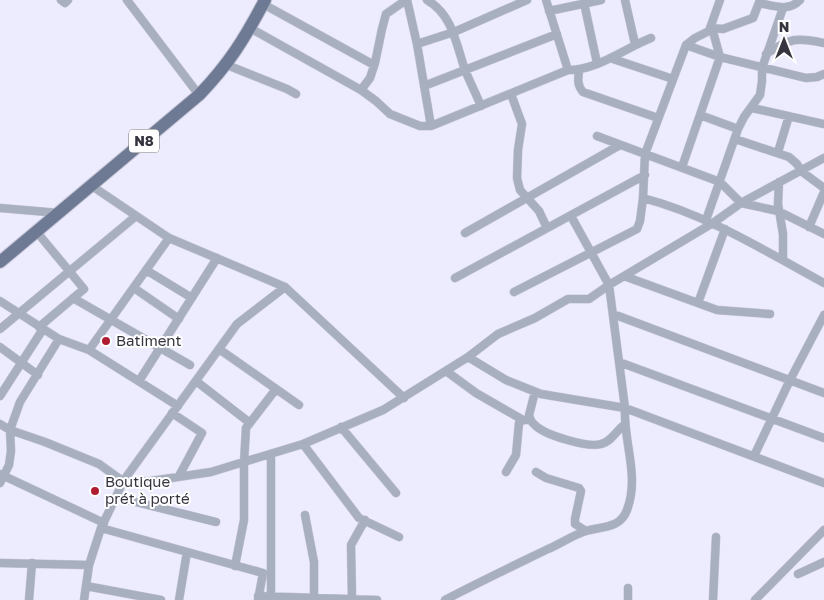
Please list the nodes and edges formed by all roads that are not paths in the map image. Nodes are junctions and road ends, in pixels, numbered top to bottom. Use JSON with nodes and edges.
{"nodes":[{"id":1,"x":61,"y":0,"type":"edge"},
{"id":2,"x":68,"y":0,"type":"edge"},
{"id":3,"x":127,"y":0,"type":"edge"},
{"id":4,"x":138,"y":0,"type":"edge"},
{"id":5,"x":427,"y":0,"type":"edge"},
{"id":6,"x":526,"y":0,"type":"edge"},
{"id":7,"x":546,"y":0,"type":"edge"},
{"id":8,"x":601,"y":0,"type":"edge"},
{"id":9,"x":625,"y":0,"type":"edge"},
{"id":10,"x":720,"y":0,"type":"edge"},
{"id":11,"x":800,"y":0,"type":"edge"},
{"id":12,"x":402,"y":1,"type":"edge"},
{"id":13,"x":264,"y":2,"type":"edge"},
{"id":14,"x":760,"y":2,"type":"edge"},
{"id":15,"x":584,"y":3,"type":"junction"},
{"id":16,"x":506,"y":4,"type":"edge"},
{"id":17,"x":783,"y":8,"type":"junction"},
{"id":18,"x":136,"y":10,"type":"junction"},
{"id":19,"x":549,"y":11,"type":"junction"},
{"id":20,"x":250,"y":28,"type":"junction"},
{"id":21,"x":712,"y":28,"type":"junction"},
{"id":22,"x":454,"y":32,"type":"junction"},
{"id":23,"x":557,"y":34,"type":"junction"},
{"id":24,"x":651,"y":38,"type":"dead end"},
{"id":25,"x":824,"y":43,"type":"edge"},
{"id":26,"x":417,"y":44,"type":"junction"},
{"id":27,"x":635,"y":44,"type":"junction"},
{"id":28,"x":686,"y":45,"type":"junction"},
{"id":29,"x":766,"y":54,"type":"junction"},
{"id":30,"x":720,"y":57,"type":"junction"},
{"id":31,"x":610,"y":58,"type":"junction"},
{"id":32,"x":597,"y":63,"type":"junction"},
{"id":33,"x":226,"y":65,"type":"junction"},
{"id":34,"x":374,"y":65,"type":"junction"},
{"id":35,"x":762,"y":68,"type":"junction"},
{"id":36,"x":465,"y":70,"type":"junction"},
{"id":37,"x":568,"y":70,"type":"junction"},
{"id":38,"x":579,"y":71,"type":"junction"},
{"id":39,"x":824,"y":74,"type":"edge"},
{"id":40,"x":673,"y":80,"type":"junction"},
{"id":41,"x":424,"y":86,"type":"junction"},
{"id":42,"x":362,"y":90,"type":"junction"},
{"id":43,"x":296,"y":94,"type":"dead end"},
{"id":44,"x":511,"y":94,"type":"junction"},
{"id":45,"x":199,"y":95,"type":"junction"},
{"id":46,"x":481,"y":106,"type":"junction"},
{"id":47,"x":752,"y":108,"type":"junction"},
{"id":48,"x":700,"y":115,"type":"junction"},
{"id":49,"x":789,"y":116,"type":"junction"},
{"id":50,"x":658,"y":118,"type":"junction"},
{"id":51,"x":824,"y":124,"type":"edge"},
{"id":52,"x":431,"y":126,"type":"junction"},
{"id":53,"x":738,"y":129,"type":"junction"},
{"id":54,"x":597,"y":136,"type":"dead end"},
{"id":55,"x":735,"y":139,"type":"junction"},
{"id":56,"x":620,"y":145,"type":"junction"},
{"id":57,"x":778,"y":152,"type":"junction"},
{"id":58,"x":644,"y":154,"type":"junction"},
{"id":59,"x":824,"y":158,"type":"edge"},
{"id":60,"x":682,"y":167,"type":"junction"},
{"id":61,"x":800,"y":171,"type":"junction"},
{"id":62,"x":645,"y":176,"type":"junction"},
{"id":63,"x":720,"y":182,"type":"junction"},
{"id":64,"x":779,"y":182,"type":"junction"},
{"id":65,"x":92,"y":186,"type":"junction"},
{"id":66,"x":824,"y":188,"type":"edge"},
{"id":67,"x":824,"y":192,"type":"edge"},
{"id":68,"x":526,"y":198,"type":"junction"},
{"id":69,"x":643,"y":198,"type":"junction"},
{"id":70,"x":740,"y":203,"type":"junction"},
{"id":71,"x":0,"y":208,"type":"edge"},
{"id":72,"x":778,"y":211,"type":"junction"},
{"id":73,"x":59,"y":212,"type":"junction"},
{"id":74,"x":136,"y":216,"type":"junction"},
{"id":75,"x":570,"y":216,"type":"junction"},
{"id":76,"x":710,"y":221,"type":"junction"},
{"id":77,"x":809,"y":226,"type":"junction"},
{"id":78,"x":547,"y":228,"type":"junction"},
{"id":79,"x":725,"y":229,"type":"junction"},
{"id":80,"x":36,"y":231,"type":"junction"},
{"id":81,"x":465,"y":233,"type":"dead end"},
{"id":82,"x":824,"y":234,"type":"edge"},
{"id":83,"x":169,"y":238,"type":"junction"},
{"id":84,"x":590,"y":253,"type":"junction"},
{"id":85,"x":217,"y":258,"type":"junction"},
{"id":86,"x":783,"y":260,"type":"junction"},
{"id":87,"x":0,"y":262,"type":"edge"},
{"id":88,"x":146,"y":270,"type":"junction"},
{"id":89,"x":69,"y":271,"type":"junction"},
{"id":90,"x":624,"y":276,"type":"junction"},
{"id":91,"x":455,"y":278,"type":"dead end"},
{"id":92,"x":824,"y":283,"type":"edge"},
{"id":93,"x":609,"y":285,"type":"junction"},
{"id":94,"x":285,"y":287,"type":"junction"},
{"id":95,"x":134,"y":288,"type":"junction"},
{"id":96,"x":514,"y":292,"type":"dead end"},
{"id":97,"x":73,"y":298,"type":"junction"},
{"id":98,"x":192,"y":298,"type":"junction"},
{"id":99,"x":0,"y":301,"type":"edge"},
{"id":100,"x":698,"y":303,"type":"junction"},
{"id":101,"x":19,"y":313,"type":"junction"},
{"id":102,"x":612,"y":314,"type":"junction"},
{"id":103,"x":770,"y":314,"type":"dead end"},
{"id":104,"x":824,"y":315,"type":"edge"},
{"id":105,"x":179,"y":319,"type":"junction"},
{"id":106,"x":111,"y":320,"type":"junction"},
{"id":107,"x":0,"y":328,"type":"edge"},
{"id":108,"x":41,"y":328,"type":"junction"},
{"id":109,"x":59,"y":339,"type":"junction"},
{"id":110,"x":0,"y":347,"type":"edge"},
{"id":111,"x":160,"y":348,"type":"junction"},
{"id":112,"x":219,"y":349,"type":"junction"},
{"id":113,"x":89,"y":350,"type":"junction"},
{"id":114,"x":468,"y":357,"type":"junction"},
{"id":115,"x":619,"y":362,"type":"junction"},
{"id":116,"x":22,"y":363,"type":"junction"},
{"id":117,"x":190,"y":366,"type":"dead end"},
{"id":118,"x":446,"y":371,"type":"junction"},
{"id":119,"x":38,"y":375,"type":"junction"},
{"id":120,"x":790,"y":380,"type":"junction"},
{"id":121,"x":139,"y":381,"type":"junction"},
{"id":122,"x":196,"y":381,"type":"junction"},
{"id":123,"x":276,"y":389,"type":"junction"},
{"id":124,"x":535,"y":392,"type":"junction"},
{"id":125,"x":824,"y":393,"type":"edge"},
{"id":126,"x":0,"y":396,"type":"edge"},
{"id":127,"x":404,"y":398,"type":"junction"},
{"id":128,"x":299,"y":405,"type":"dead end"},
{"id":129,"x":178,"y":406,"type":"junction"},
{"id":130,"x":625,"y":408,"type":"junction"},
{"id":131,"x":172,"y":413,"type":"junction"},
{"id":132,"x":771,"y":419,"type":"junction"},
{"id":133,"x":527,"y":420,"type":"junction"},
{"id":134,"x":250,"y":423,"type":"junction"},
{"id":135,"x":0,"y":424,"type":"edge"},
{"id":136,"x":624,"y":425,"type":"junction"},
{"id":137,"x":342,"y":427,"type":"junction"},
{"id":138,"x":10,"y":430,"type":"junction"},
{"id":139,"x":824,"y":438,"type":"edge"},
{"id":140,"x":302,"y":444,"type":"junction"},
{"id":141,"x":271,"y":454,"type":"junction"},
{"id":142,"x":754,"y":456,"type":"junction"},
{"id":143,"x":244,"y":462,"type":"junction"},
{"id":144,"x":506,"y":472,"type":"dead end"},
{"id":145,"x":536,"y":472,"type":"dead end"},
{"id":146,"x":180,"y":476,"type":"junction"},
{"id":147,"x":1,"y":478,"type":"edge"},
{"id":148,"x":124,"y":482,"type":"junction"},
{"id":149,"x":824,"y":483,"type":"edge"},
{"id":150,"x":396,"y":493,"type":"dead end"},
{"id":151,"x":116,"y":497,"type":"junction"},
{"id":152,"x":305,"y":515,"type":"dead end"},
{"id":153,"x":365,"y":520,"type":"junction"},
{"id":154,"x":216,"y":522,"type":"dead end"},
{"id":155,"x":102,"y":526,"type":"junction"},
{"id":156,"x":586,"y":530,"type":"junction"},
{"id":157,"x":824,"y":530,"type":"edge"},
{"id":158,"x":399,"y":537,"type":"dead end"},
{"id":159,"x":716,"y":537,"type":"dead end"},
{"id":160,"x":187,"y":552,"type":"junction"},
{"id":161,"x":32,"y":562,"type":"junction"},
{"id":162,"x":824,"y":562,"type":"edge"},
{"id":163,"x":0,"y":563,"type":"edge"},
{"id":164,"x":89,"y":565,"type":"junction"},
{"id":165,"x":235,"y":566,"type":"junction"},
{"id":166,"x":798,"y":574,"type":"dead end"},
{"id":167,"x":86,"y":586,"type":"junction"},
{"id":168,"x":628,"y":588,"type":"dead end"},
{"id":169,"x":271,"y":597,"type":"junction"},
{"id":170,"x":258,"y":598,"type":"edge"},
{"id":171,"x":314,"y":598,"type":"junction"},
{"id":172,"x":330,"y":599,"type":"edge"},
{"id":173,"x":352,"y":599,"type":"edge"},
{"id":174,"x":29,"y":600,"type":"edge"},
{"id":175,"x":84,"y":600,"type":"edge"},
{"id":176,"x":162,"y":600,"type":"edge"},
{"id":177,"x":179,"y":600,"type":"edge"},
{"id":178,"x":371,"y":600,"type":"edge"},
{"id":179,"x":377,"y":600,"type":"edge"},
{"id":180,"x":445,"y":600,"type":"edge"},
{"id":181,"x":628,"y":600,"type":"edge"},
{"id":182,"x":713,"y":600,"type":"edge"},
{"id":183,"x":755,"y":600,"type":"edge"}],
"edges":[{"from":1,"to":2,"type":"street"},
{"from":3,"to":18,"type":"street"},
{"from":4,"to":18,"type":"street"},
{"from":5,"to":22,"type":"street"},
{"from":6,"to":16,"type":"street"},
{"from":7,"to":19,"type":"street"},
{"from":8,"to":15,"type":"street"},
{"from":9,"to":27,"type":"street"},
{"from":10,"to":21,"type":"street"},
{"from":11,"to":17,"type":"street"},
{"from":12,"to":26,"type":"street"},
{"from":12,"to":34,"type":"street"},
{"from":13,"to":20,"type":"main road","number":"N8"},
{"from":13,"to":34,"type":"street"},
{"from":14,"to":17,"type":"street"},
{"from":14,"to":21,"type":"street"},
{"from":15,"to":19,"type":"street"},
{"from":15,"to":32,"type":"street"},
{"from":16,"to":22,"type":"street"},
{"from":17,"to":29,"type":"street"},
{"from":18,"to":45,"type":"street"},
{"from":19,"to":23,"type":"street"},
{"from":20,"to":33,"type":"main road","number":"N8"},
{"from":20,"to":42,"type":"street"},
{"from":21,"to":28,"type":"street"},
{"from":21,"to":30,"type":"street"},
{"from":22,"to":26,"type":"street"},
{"from":22,"to":36,"type":"street"},
{"from":23,"to":36,"type":"street"},
{"from":23,"to":37,"type":"street"},
{"from":24,"to":27,"type":"street"},
{"from":25,"to":29,"type":"street"},
{"from":26,"to":41,"type":"street"},
{"from":27,"to":31,"type":"street"},
{"from":28,"to":30,"type":"street"},
{"from":28,"to":40,"type":"street"},
{"from":29,"to":35,"type":"street"},
{"from":30,"to":35,"type":"street"},
{"from":30,"to":48,"type":"street"},
{"from":31,"to":32,"type":"street"},
{"from":31,"to":40,"type":"street"},
{"from":32,"to":38,"type":"street"},
{"from":33,"to":43,"type":"street"},
{"from":33,"to":45,"type":"main road","number":"N8"},
{"from":34,"to":42,"type":"street"},
{"from":35,"to":39,"type":"street"},
{"from":35,"to":47,"type":"street"},
{"from":36,"to":41,"type":"street"},
{"from":36,"to":46,"type":"street"},
{"from":37,"to":38,"type":"street"},
{"from":37,"to":44,"type":"street"},
{"from":38,"to":50,"type":"street"},
{"from":40,"to":50,"type":"street"},
{"from":41,"to":52,"type":"street"},
{"from":42,"to":52,"type":"street"},
{"from":44,"to":46,"type":"street"},
{"from":44,"to":68,"type":"street"},
{"from":45,"to":65,"type":"main road","number":"N8"},
{"from":46,"to":52,"type":"street"},
{"from":47,"to":49,"type":"street"},
{"from":47,"to":53,"type":"street"},
{"from":48,"to":53,"type":"street"},
{"from":48,"to":60,"type":"street"},
{"from":49,"to":51,"type":"street"},
{"from":49,"to":57,"type":"street"},
{"from":50,"to":58,"type":"street"},
{"from":53,"to":55,"type":"street"},
{"from":54,"to":56,"type":"street"},
{"from":55,"to":57,"type":"street"},
{"from":55,"to":63,"type":"street"},
{"from":56,"to":58,"type":"street"},
{"from":56,"to":68,"type":"street"},
{"from":57,"to":61,"type":"street"},
{"from":58,"to":60,"type":"street"},
{"from":58,"to":62,"type":"street"},
{"from":59,"to":61,"type":"street"},
{"from":60,"to":63,"type":"street"},
{"from":61,"to":64,"type":"street"},
{"from":61,"to":66,"type":"street"},
{"from":62,"to":69,"type":"street"},
{"from":62,"to":75,"type":"street"},
{"from":63,"to":70,"type":"street"},
{"from":63,"to":76,"type":"street"},
{"from":64,"to":70,"type":"street"},
{"from":64,"to":72,"type":"street"},
{"from":65,"to":73,"type":"main road","number":"N8"},
{"from":65,"to":74,"type":"street"},
{"from":67,"to":77,"type":"street"},
{"from":68,"to":78,"type":"street"},
{"from":68,"to":81,"type":"street"},
{"from":69,"to":76,"type":"street"},
{"from":69,"to":84,"type":"street"},
{"from":70,"to":72,"type":"street"},
{"from":70,"to":76,"type":"street"},
{"from":71,"to":73,"type":"street"},
{"from":72,"to":77,"type":"street"},
{"from":72,"to":86,"type":"street"},
{"from":73,"to":80,"type":"main road","number":"N8"},
{"from":74,"to":83,"type":"street"},
{"from":74,"to":89,"type":"street"},
{"from":75,"to":78,"type":"street"},
{"from":75,"to":84,"type":"street"},
{"from":76,"to":79,"type":"street"},
{"from":76,"to":90,"type":"street"},
{"from":77,"to":82,"type":"street"},
{"from":78,"to":91,"type":"street"},
{"from":79,"to":86,"type":"street"},
{"from":79,"to":100,"type":"street"},
{"from":80,"to":87,"type":"main road","number":"N8"},
{"from":80,"to":89,"type":"street"},
{"from":83,"to":85,"type":"street"},
{"from":83,"to":88,"type":"street"},
{"from":84,"to":93,"type":"street"},
{"from":84,"to":96,"type":"street"},
{"from":85,"to":94,"type":"street"},
{"from":85,"to":98,"type":"street"},
{"from":86,"to":92,"type":"street"},
{"from":88,"to":95,"type":"street"},
{"from":88,"to":98,"type":"street"},
{"from":89,"to":97,"type":"street"},
{"from":89,"to":101,"type":"street"},
{"from":90,"to":93,"type":"street"},
{"from":90,"to":100,"type":"street"},
{"from":93,"to":102,"type":"street"},
{"from":93,"to":114,"type":"street"},
{"from":94,"to":112,"type":"street"},
{"from":94,"to":127,"type":"street"},
{"from":95,"to":105,"type":"street"},
{"from":95,"to":106,"type":"street"},
{"from":97,"to":106,"type":"street"},
{"from":97,"to":108,"type":"street"},
{"from":98,"to":105,"type":"street"},
{"from":99,"to":101,"type":"street"},
{"from":100,"to":103,"type":"street"},
{"from":101,"to":107,"type":"street"},
{"from":101,"to":108,"type":"street"},
{"from":102,"to":115,"type":"street"},
{"from":102,"to":120,"type":"street"},
{"from":104,"to":120,"type":"street"},
{"from":105,"to":111,"type":"street"},
{"from":106,"to":111,"type":"street"},
{"from":106,"to":113,"type":"street"},
{"from":108,"to":109,"type":"street"},
{"from":108,"to":116,"type":"street"},
{"from":109,"to":113,"type":"street"},
{"from":109,"to":119,"type":"street"},
{"from":110,"to":116,"type":"street"},
{"from":111,"to":117,"type":"street"},
{"from":111,"to":121,"type":"street"},
{"from":112,"to":122,"type":"street"},
{"from":112,"to":123,"type":"street"},
{"from":113,"to":121,"type":"street"},
{"from":114,"to":118,"type":"street"},
{"from":114,"to":124,"type":"street"},
{"from":115,"to":130,"type":"street"},
{"from":115,"to":132,"type":"street"},
{"from":116,"to":119,"type":"street"},
{"from":116,"to":126,"type":"street"},
{"from":118,"to":127,"type":"street"},
{"from":118,"to":133,"type":"street"},
{"from":119,"to":138,"type":"street"},
{"from":120,"to":125,"type":"street"},
{"from":120,"to":132,"type":"street"},
{"from":121,"to":129,"type":"street"},
{"from":122,"to":129,"type":"street"},
{"from":122,"to":134,"type":"street"},
{"from":123,"to":128,"type":"street"},
{"from":123,"to":134,"type":"street"},
{"from":124,"to":130,"type":"street"},
{"from":124,"to":133,"type":"street"},
{"from":127,"to":137,"type":"street"},
{"from":129,"to":131,"type":"street"},
{"from":130,"to":136,"type":"street"},
{"from":130,"to":142,"type":"street"},
{"from":131,"to":146,"type":"street"},
{"from":131,"to":148,"type":"street"},
{"from":132,"to":139,"type":"street"},
{"from":132,"to":142,"type":"street"},
{"from":133,"to":136,"type":"street"},
{"from":133,"to":144,"type":"street"},
{"from":134,"to":143,"type":"street"},
{"from":135,"to":138,"type":"street"},
{"from":136,"to":156,"type":"street"},
{"from":137,"to":140,"type":"street"},
{"from":137,"to":150,"type":"street"},
{"from":138,"to":147,"type":"street"},
{"from":138,"to":148,"type":"street"},
{"from":140,"to":141,"type":"street"},
{"from":140,"to":153,"type":"street"},
{"from":141,"to":143,"type":"street"},
{"from":141,"to":169,"type":"street"},
{"from":142,"to":149,"type":"street"},
{"from":143,"to":146,"type":"street"},
{"from":143,"to":165,"type":"street"},
{"from":145,"to":156,"type":"street"},
{"from":146,"to":148,"type":"street"},
{"from":147,"to":155,"type":"street"},
{"from":148,"to":151,"type":"street"},
{"from":151,"to":154,"type":"street"},
{"from":151,"to":155,"type":"street"},
{"from":152,"to":171,"type":"street"},
{"from":153,"to":158,"type":"street"},
{"from":153,"to":173,"type":"street"},
{"from":155,"to":160,"type":"street"},
{"from":155,"to":164,"type":"street"},
{"from":156,"to":180,"type":"street"},
{"from":157,"to":183,"type":"street"},
{"from":159,"to":182,"type":"street"},
{"from":160,"to":165,"type":"street"},
{"from":160,"to":177,"type":"street"},
{"from":161,"to":163,"type":"street"},
{"from":161,"to":164,"type":"street"},
{"from":161,"to":174,"type":"street"},
{"from":162,"to":166,"type":"street"},
{"from":164,"to":167,"type":"street"},
{"from":165,"to":170,"type":"street"},
{"from":167,"to":175,"type":"street"},
{"from":167,"to":176,"type":"street"},
{"from":168,"to":181,"type":"street"},
{"from":169,"to":170,"type":"street"},
{"from":169,"to":171,"type":"street"},
{"from":171,"to":172,"type":"street"},
{"from":172,"to":173,"type":"street"},
{"from":173,"to":178,"type":"street"},
{"from":178,"to":179,"type":"street"}]}
